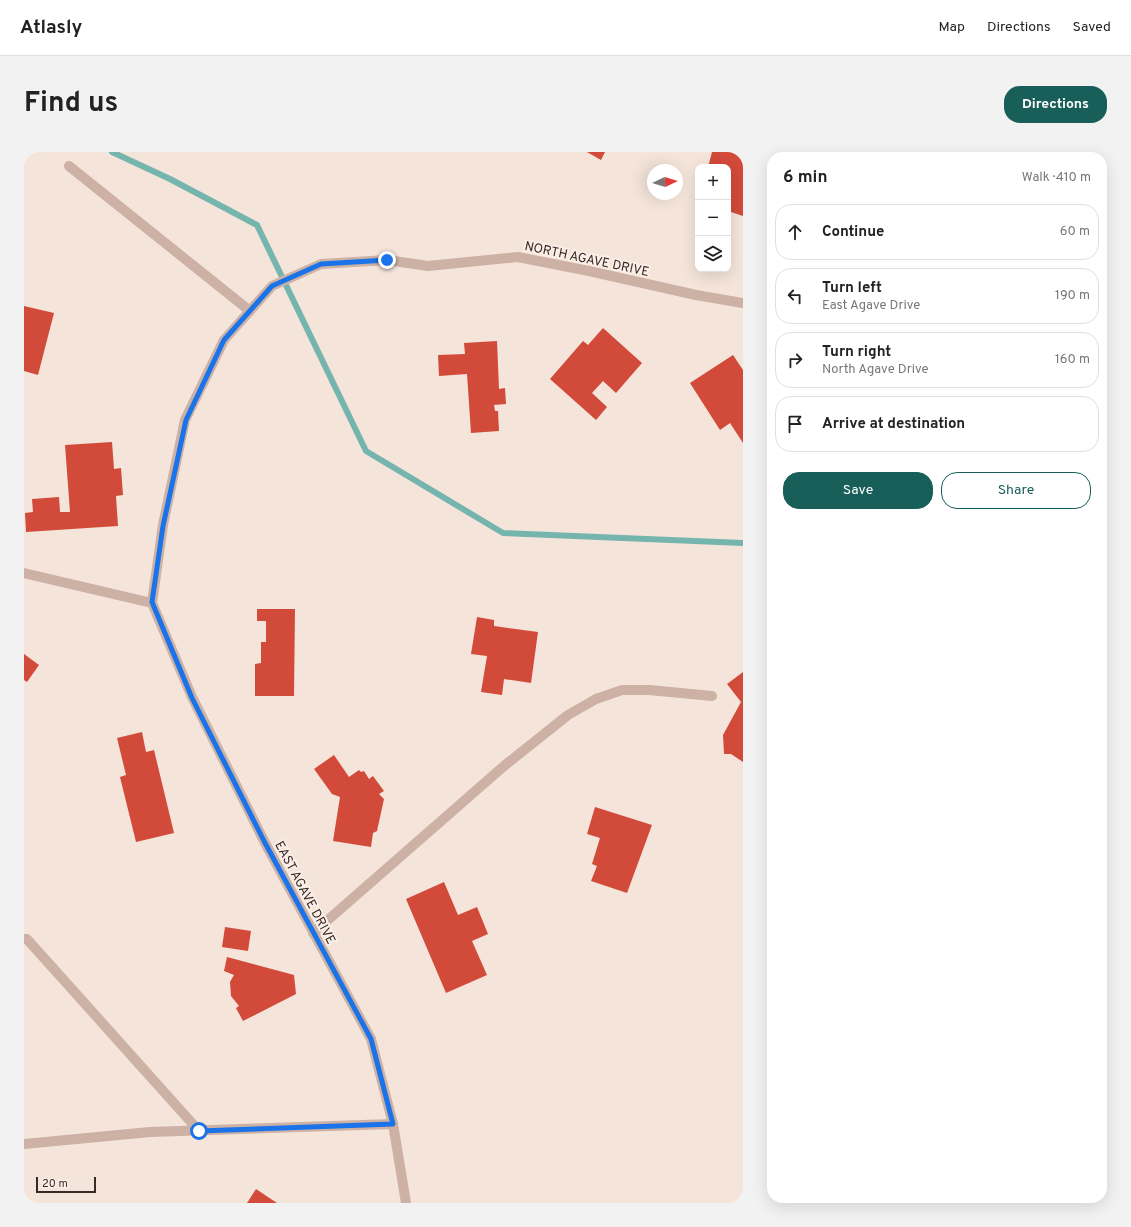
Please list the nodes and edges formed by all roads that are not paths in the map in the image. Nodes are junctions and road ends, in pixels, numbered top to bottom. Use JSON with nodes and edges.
{"nodes":[{"id":1,"x":69,"y":166,"type":"dead end"},
{"id":2,"x":743,"y":303,"type":"edge"},
{"id":3,"x":250,"y":311,"type":"junction"},
{"id":4,"x":24,"y":573,"type":"edge"},
{"id":5,"x":152,"y":602,"type":"junction"},
{"id":6,"x":712,"y":696,"type":"dead end"},
{"id":7,"x":314,"y":933,"type":"junction"},
{"id":8,"x":24,"y":939,"type":"edge"},
{"id":9,"x":393,"y":1124,"type":"junction"},
{"id":10,"x":199,"y":1131,"type":"junction"},
{"id":11,"x":24,"y":1144,"type":"edge"},
{"id":12,"x":406,"y":1203,"type":"edge"}],
"edges":[{"from":1,"to":3,"type":"street"},
{"from":2,"to":3,"type":"street","name":"NORTH AGAVE DRIVE"},
{"from":3,"to":5,"type":"street","name":"NORTH AGAVE DRIVE"},
{"from":4,"to":5,"type":"street"},
{"from":5,"to":7,"type":"street","name":"EAST AGAVE DRIVE"},
{"from":6,"to":7,"type":"street"},
{"from":7,"to":9,"type":"street","name":"EAST AGAVE DRIVE"},
{"from":8,"to":10,"type":"street"},
{"from":9,"to":10,"type":"street"},
{"from":9,"to":12,"type":"street","name":"EAST AGAVE DRIVE"},
{"from":10,"to":11,"type":"street"}]}
